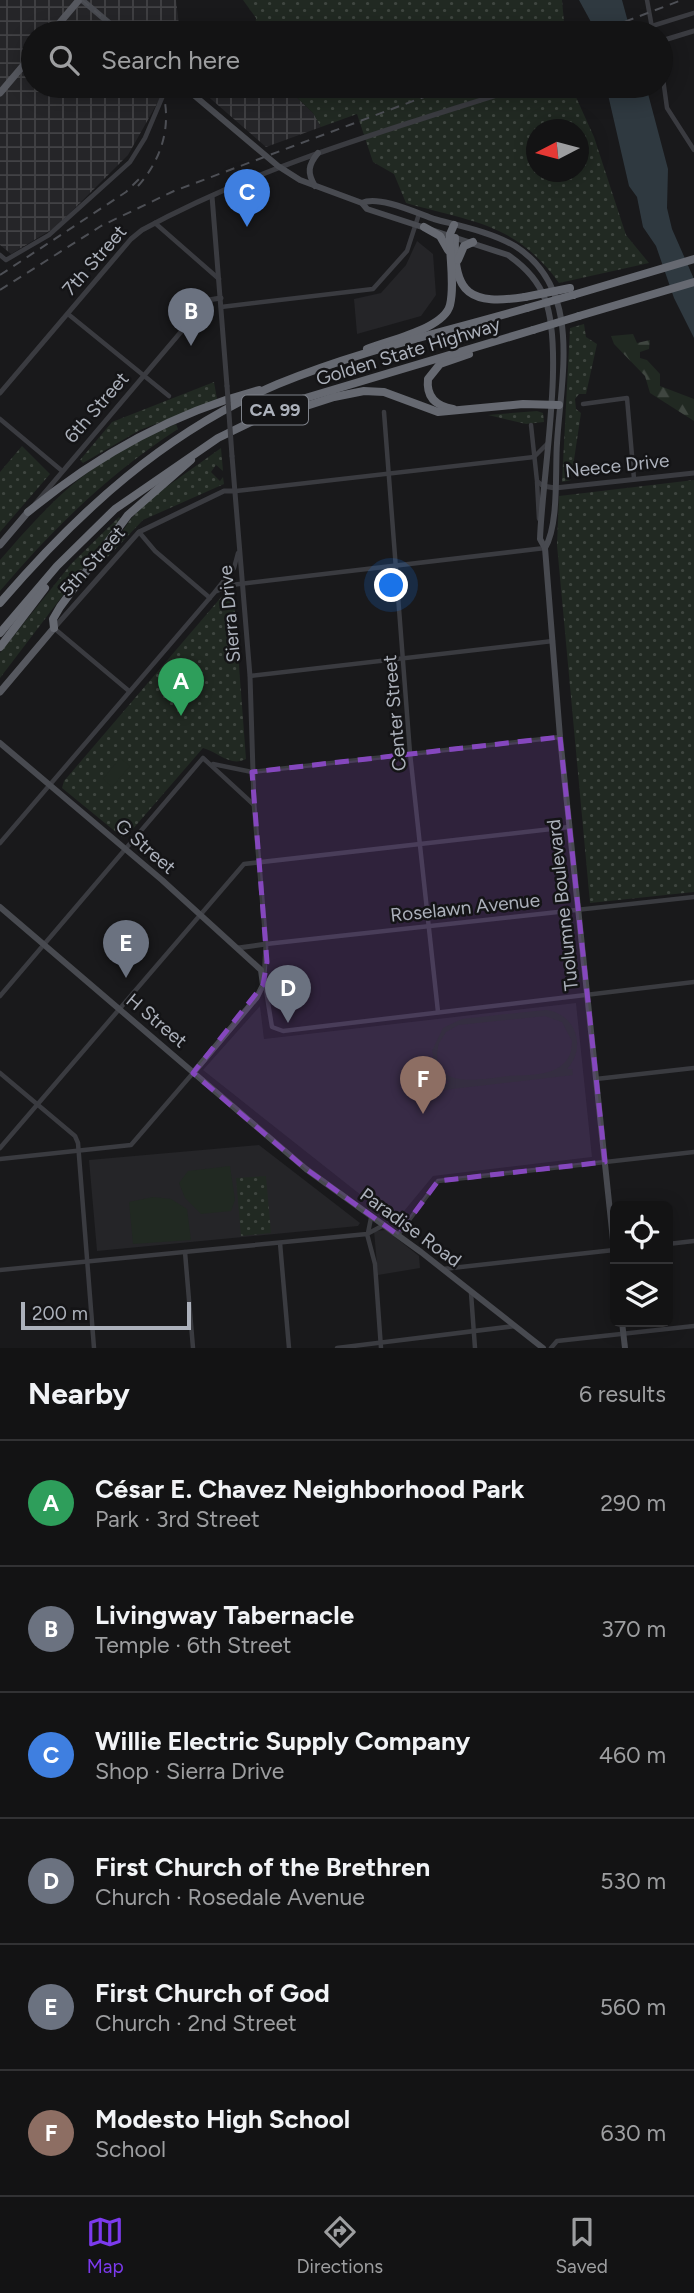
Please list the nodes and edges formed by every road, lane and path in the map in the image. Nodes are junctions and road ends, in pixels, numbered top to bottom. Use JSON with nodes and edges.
{"nodes":[{"id":1,"x":80,"y":0,"type":"edge"},
{"id":2,"x":647,"y":0,"type":"edge"},
{"id":3,"x":694,"y":13,"type":"edge"},
{"id":4,"x":62,"y":21,"type":"edge"},
{"id":5,"x":106,"y":21,"type":"edge"},
{"id":6,"x":651,"y":21,"type":"edge"},
{"id":7,"x":668,"y":21,"type":"edge"},
{"id":8,"x":694,"y":31,"type":"edge"},
{"id":9,"x":673,"y":37,"type":"edge"},
{"id":10,"x":21,"y":68,"type":"edge"},
{"id":11,"x":0,"y":93,"type":"edge"},
{"id":12,"x":162,"y":98,"type":"edge"},
{"id":13,"x":197,"y":98,"type":"edge"},
{"id":14,"x":489,"y":98,"type":"edge"},
{"id":15,"x":666,"y":98,"type":"edge"},
{"id":16,"x":694,"y":150,"type":"edge"},
{"id":17,"x":318,"y":153,"type":"junction"},
{"id":18,"x":278,"y":166,"type":"junction"},
{"id":19,"x":315,"y":186,"type":"junction"},
{"id":20,"x":212,"y":195,"type":"junction"},
{"id":21,"x":362,"y":203,"type":"junction"},
{"id":22,"x":419,"y":214,"type":"junction"},
{"id":23,"x":155,"y":223,"type":"junction"},
{"id":24,"x":454,"y":225,"type":"junction"},
{"id":25,"x":419,"y":226,"type":"junction"},
{"id":26,"x":453,"y":235,"type":"junction"},
{"id":27,"x":473,"y":242,"type":"junction"},
{"id":28,"x":0,"y":255,"type":"edge"},
{"id":29,"x":694,"y":259,"type":"edge"},
{"id":30,"x":453,"y":265,"type":"junction"},
{"id":31,"x":219,"y":280,"type":"junction"},
{"id":32,"x":694,"y":282,"type":"edge"},
{"id":33,"x":571,"y":291,"type":"junction"},
{"id":34,"x":220,"y":299,"type":"junction"},
{"id":35,"x":221,"y":307,"type":"junction"},
{"id":36,"x":68,"y":314,"type":"junction"},
{"id":37,"x":533,"y":330,"type":"junction"},
{"id":38,"x":334,"y":363,"type":"junction"},
{"id":39,"x":143,"y":376,"type":"junction"},
{"id":40,"x":277,"y":385,"type":"junction"},
{"id":41,"x":0,"y":393,"type":"edge"},
{"id":42,"x":169,"y":396,"type":"dead end"},
{"id":43,"x":554,"y":404,"type":"junction"},
{"id":44,"x":583,"y":404,"type":"dead end"},
{"id":45,"x":463,"y":410,"type":"junction"},
{"id":46,"x":384,"y":412,"type":"dead end"},
{"id":47,"x":0,"y":419,"type":"edge"},
{"id":48,"x":531,"y":425,"type":"dead end"},
{"id":49,"x":237,"y":428,"type":"junction"},
{"id":50,"x":218,"y":438,"type":"junction"},
{"id":51,"x":547,"y":444,"type":"junction"},
{"id":52,"x":534,"y":457,"type":"junction"},
{"id":53,"x":61,"y":470,"type":"junction"},
{"id":54,"x":694,"y":473,"type":"edge"},
{"id":55,"x":388,"y":474,"type":"junction"},
{"id":56,"x":634,"y":479,"type":"junction"},
{"id":57,"x":537,"y":481,"type":"junction"},
{"id":58,"x":543,"y":486,"type":"junction"},
{"id":59,"x":555,"y":488,"type":"junction"},
{"id":60,"x":236,"y":491,"type":"junction"},
{"id":61,"x":28,"y":512,"type":"junction"},
{"id":62,"x":139,"y":532,"type":"junction"},
{"id":63,"x":540,"y":532,"type":"junction"},
{"id":64,"x":0,"y":545,"type":"edge"},
{"id":65,"x":240,"y":547,"type":"junction"},
{"id":66,"x":545,"y":548,"type":"junction"},
{"id":67,"x":57,"y":566,"type":"junction"},
{"id":68,"x":396,"y":566,"type":"junction"},
{"id":69,"x":242,"y":584,"type":"junction"},
{"id":70,"x":212,"y":596,"type":"junction"},
{"id":71,"x":0,"y":603,"type":"edge"},
{"id":72,"x":54,"y":628,"type":"junction"},
{"id":73,"x":0,"y":634,"type":"edge"},
{"id":74,"x":553,"y":641,"type":"junction"},
{"id":75,"x":0,"y":647,"type":"edge"},
{"id":76,"x":403,"y":659,"type":"junction"},
{"id":77,"x":250,"y":676,"type":"junction"},
{"id":78,"x":129,"y":691,"type":"junction"},
{"id":79,"x":0,"y":692,"type":"edge"},
{"id":80,"x":560,"y":737,"type":"junction"},
{"id":81,"x":0,"y":743,"type":"edge"},
{"id":82,"x":410,"y":753,"type":"junction"},
{"id":83,"x":209,"y":763,"type":"junction"},
{"id":84,"x":252,"y":772,"type":"junction"},
{"id":85,"x":50,"y":784,"type":"junction"},
{"id":86,"x":254,"y":804,"type":"junction"},
{"id":87,"x":569,"y":827,"type":"junction"},
{"id":88,"x":0,"y":844,"type":"edge"},
{"id":89,"x":420,"y":844,"type":"junction"},
{"id":90,"x":126,"y":849,"type":"junction"},
{"id":91,"x":259,"y":861,"type":"junction"},
{"id":92,"x":694,"y":897,"type":"edge"},
{"id":93,"x":0,"y":907,"type":"edge"},
{"id":94,"x":578,"y":910,"type":"junction"},
{"id":95,"x":199,"y":913,"type":"junction"},
{"id":96,"x":429,"y":927,"type":"junction"},
{"id":97,"x":44,"y":944,"type":"junction"},
{"id":98,"x":266,"y":944,"type":"junction"},
{"id":99,"x":239,"y":948,"type":"junction"},
{"id":100,"x":264,"y":979,"type":"junction"},
{"id":101,"x":694,"y":982,"type":"edge"},
{"id":102,"x":587,"y":994,"type":"junction"},
{"id":103,"x":0,"y":996,"type":"edge"},
{"id":104,"x":119,"y":1009,"type":"junction"},
{"id":105,"x":438,"y":1012,"type":"junction"},
{"id":106,"x":694,"y":1068,"type":"edge"},
{"id":107,"x":0,"y":1073,"type":"edge"},
{"id":108,"x":193,"y":1073,"type":"junction"},
{"id":109,"x":596,"y":1079,"type":"junction"},
{"id":110,"x":37,"y":1104,"type":"junction"},
{"id":111,"x":260,"y":1132,"type":"joint"},
{"id":112,"x":0,"y":1148,"type":"edge"},
{"id":113,"x":79,"y":1151,"type":"junction"},
{"id":114,"x":694,"y":1153,"type":"edge"},
{"id":115,"x":0,"y":1159,"type":"edge"},
{"id":116,"x":605,"y":1162,"type":"junction"},
{"id":117,"x":610,"y":1206,"type":"edge"},
{"id":118,"x":371,"y":1218,"type":"junction"},
{"id":119,"x":382,"y":1226,"type":"junction"},
{"id":120,"x":368,"y":1233,"type":"junction"},
{"id":121,"x":398,"y":1235,"type":"junction"},
{"id":122,"x":694,"y":1241,"type":"edge"},
{"id":123,"x":280,"y":1243,"type":"junction"},
{"id":124,"x":673,"y":1243,"type":"edge"},
{"id":125,"x":610,"y":1251,"type":"edge"},
{"id":126,"x":185,"y":1252,"type":"junction"},
{"id":127,"x":88,"y":1262,"type":"junction"},
{"id":128,"x":443,"y":1269,"type":"junction"},
{"id":129,"x":0,"y":1270,"type":"edge"},
{"id":130,"x":471,"y":1292,"type":"junction"},
{"id":131,"x":515,"y":1326,"type":"junction"},
{"id":132,"x":694,"y":1326,"type":"edge"},
{"id":133,"x":623,"y":1327,"type":"edge"},
{"id":134,"x":474,"y":1331,"type":"junction"},
{"id":135,"x":624,"y":1334,"type":"junction"},
{"id":136,"x":381,"y":1345,"type":"edge"},
{"id":137,"x":94,"y":1348,"type":"edge"},
{"id":138,"x":192,"y":1348,"type":"edge"},
{"id":139,"x":289,"y":1348,"type":"edge"},
{"id":140,"x":337,"y":1348,"type":"edge"},
{"id":141,"x":475,"y":1348,"type":"edge"},
{"id":142,"x":543,"y":1348,"type":"edge"},
{"id":143,"x":551,"y":1348,"type":"edge"},
{"id":144,"x":625,"y":1348,"type":"edge"}],
"edges":[{"from":1,"to":4,"type":"main road"},
{"from":1,"to":5,"type":"main road"},
{"from":2,"to":6,"type":"street"},
{"from":3,"to":7,"type":"street"},
{"from":8,"to":9,"type":"street"},
{"from":10,"to":11,"type":"main road"},
{"from":12,"to":28,"type":"street"},
{"from":13,"to":18,"type":"main road","name":"Tuolumne Boulevard"},
{"from":14,"to":17,"type":"street","name":"7th Street"},
{"from":15,"to":16,"type":"street"},
{"from":17,"to":18,"type":"street","name":"7th Street"},
{"from":17,"to":19,"type":"main road"},
{"from":18,"to":19,"type":"main road","name":"Tuolumne Boulevard"},
{"from":18,"to":20,"type":"street","name":"7th Street"},
{"from":19,"to":21,"type":"main road","name":"Tuolumne Boulevard"},
{"from":20,"to":23,"type":"street","name":"7th Street"},
{"from":20,"to":31,"type":"street","name":"Sierra Drive"},
{"from":21,"to":22,"type":"main road","name":"Tuolumne Boulevard"},
{"from":21,"to":25,"type":"main road","name":"Tuolumne Boulevard"},
{"from":22,"to":24,"type":"main road","name":"Tuolumne Boulevard"},
{"from":22,"to":25,"type":"street"},
{"from":23,"to":31,"type":"street"},
{"from":23,"to":36,"type":"street","name":"7th Street"},
{"from":24,"to":26,"type":"highway"},
{"from":24,"to":43,"type":"main road","name":"Tuolumne Boulevard"},
{"from":25,"to":26,"type":"main road","name":"Tuolumne Boulevard"},
{"from":25,"to":30,"type":"highway"},
{"from":25,"to":35,"type":"street"},
{"from":26,"to":27,"type":"main road","name":"Tuolumne Boulevard"},
{"from":26,"to":30,"type":"highway"},
{"from":27,"to":30,"type":"highway"},
{"from":27,"to":43,"type":"main road","name":"Tuolumne Boulevard"},
{"from":29,"to":33,"type":"highway"},
{"from":30,"to":33,"type":"highway","bridge":true},
{"from":30,"to":38,"type":"highway"},
{"from":31,"to":34,"type":"street","name":"Sierra Drive"},
{"from":32,"to":37,"type":"highway","name":"Golden State Highway","number":"CA 99","bridge":true},
{"from":33,"to":38,"type":"highway","name":"Golden State Highway","number":"CA 99","bridge":true},
{"from":34,"to":35,"type":"street","name":"Sierra Drive"},
{"from":34,"to":39,"type":"street","name":"6th Street"},
{"from":35,"to":60,"type":"street","name":"Sierra Drive","bridge":true},
{"from":36,"to":39,"type":"street"},
{"from":36,"to":41,"type":"street","name":"7th Street"},
{"from":37,"to":45,"type":"highway"},
{"from":37,"to":49,"type":"highway","name":"Golden State Highway","number":"CA 99"},
{"from":38,"to":40,"type":"highway","name":"Golden State Highway","number":"CA 99"},
{"from":39,"to":42,"type":"street"},
{"from":39,"to":53,"type":"street","name":"6th Street"},
{"from":40,"to":61,"type":"highway"},
{"from":40,"to":71,"type":"highway","name":"Golden State Highway","number":"CA 99"},
{"from":43,"to":45,"type":"highway"},
{"from":43,"to":51,"type":"main road","name":"Tuolumne Boulevard"},
{"from":43,"to":59,"type":"main road","name":"Tuolumne Boulevard"},
{"from":44,"to":56,"type":"street"},
{"from":45,"to":49,"type":"highway"},
{"from":46,"to":55,"type":"street","name":"Center Street"},
{"from":47,"to":53,"type":"street"},
{"from":48,"to":52,"type":"street","name":"Tuolumne Boulevard"},
{"from":49,"to":50,"type":"highway","name":"Golden State Highway","number":"CA 99"},
{"from":50,"to":67,"type":"highway","name":"Golden State Highway","number":"CA 99"},
{"from":50,"to":72,"type":"highway"},
{"from":51,"to":52,"type":"street"},
{"from":51,"to":58,"type":"main road","name":"Tuolumne Boulevard"},
{"from":52,"to":55,"type":"street"},
{"from":52,"to":57,"type":"street","name":"Tuolumne Boulevard"},
{"from":53,"to":61,"type":"street","name":"6th Street"},
{"from":54,"to":56,"type":"street","name":"Neece Drive"},
{"from":55,"to":60,"type":"street"},
{"from":55,"to":68,"type":"street","name":"Center Street"},
{"from":56,"to":59,"type":"street","name":"Neece Drive"},
{"from":57,"to":58,"type":"street"},
{"from":57,"to":63,"type":"street","name":"Tuolumne Boulevard"},
{"from":58,"to":59,"type":"street","name":"Neece Drive"},
{"from":58,"to":63,"type":"main road","name":"Tuolumne Boulevard"},
{"from":59,"to":66,"type":"main road","name":"Tuolumne Boulevard"},
{"from":60,"to":62,"type":"street","name":"5th Street"},
{"from":60,"to":65,"type":"street","name":"Sierra Drive"},
{"from":61,"to":64,"type":"main road","name":"6th Street"},
{"from":62,"to":70,"type":"street"},
{"from":62,"to":72,"type":"street","name":"5th Street"},
{"from":63,"to":66,"type":"main road","name":"Tuolumne Boulevard"},
{"from":65,"to":69,"type":"street","name":"Sierra Drive"},
{"from":65,"to":70,"type":"street"},
{"from":66,"to":68,"type":"street"},
{"from":66,"to":74,"type":"main road","name":"Tuolumne Boulevard"},
{"from":67,"to":73,"type":"highway","name":"Golden State Highway","number":"CA 99"},
{"from":67,"to":75,"type":"highway"},
{"from":68,"to":69,"type":"street"},
{"from":68,"to":76,"type":"street","name":"Center Street"},
{"from":69,"to":70,"type":"street"},
{"from":69,"to":77,"type":"street","name":"Sierra Drive"},
{"from":70,"to":78,"type":"street"},
{"from":72,"to":78,"type":"street"},
{"from":72,"to":79,"type":"main road","name":"5th Street"},
{"from":74,"to":76,"type":"street"},
{"from":74,"to":80,"type":"main road","name":"Tuolumne Boulevard"},
{"from":76,"to":77,"type":"street"},
{"from":76,"to":82,"type":"street","name":"Center Street"},
{"from":77,"to":84,"type":"street","name":"Sierra Drive"},
{"from":78,"to":85,"type":"street"},
{"from":80,"to":82,"type":"street"},
{"from":80,"to":87,"type":"main road","name":"Tuolumne Boulevard"},
{"from":81,"to":85,"type":"main road","name":"G Street"},
{"from":82,"to":84,"type":"street"},
{"from":82,"to":89,"type":"street","name":"Center Street"},
{"from":83,"to":84,"type":"street"},
{"from":83,"to":86,"type":"street"},
{"from":83,"to":90,"type":"street"},
{"from":84,"to":86,"type":"street","name":"Sierra Drive"},
{"from":85,"to":88,"type":"street"},
{"from":85,"to":90,"type":"main road","name":"G Street"},
{"from":86,"to":91,"type":"street","name":"Sierra Drive"},
{"from":87,"to":89,"type":"street"},
{"from":87,"to":94,"type":"main road","name":"Tuolumne Boulevard"},
{"from":89,"to":91,"type":"street"},
{"from":89,"to":96,"type":"street","name":"Center Street"},
{"from":90,"to":95,"type":"main road","name":"G Street"},
{"from":90,"to":97,"type":"street"},
{"from":91,"to":95,"type":"street"},
{"from":91,"to":98,"type":"street","name":"Sierra Drive"},
{"from":92,"to":94,"type":"street","name":"Roselawn Avenue"},
{"from":93,"to":97,"type":"main road","name":"H Street"},
{"from":94,"to":96,"type":"street","name":"Roselawn Avenue"},
{"from":94,"to":102,"type":"main road","name":"Tuolumne Boulevard"},
{"from":95,"to":99,"type":"main road","name":"G Street"},
{"from":95,"to":104,"type":"street"},
{"from":96,"to":98,"type":"street","name":"Roselawn Avenue"},
{"from":96,"to":105,"type":"street","name":"Center Street"},
{"from":97,"to":103,"type":"street"},
{"from":97,"to":104,"type":"main road","name":"H Street"},
{"from":98,"to":99,"type":"street","name":"Roselawn Avenue"},
{"from":98,"to":100,"type":"street","name":"Sierra Drive"},
{"from":99,"to":100,"type":"main road","name":"G Street"},
{"from":100,"to":105,"type":"street","name":"Sierra Drive"},
{"from":100,"to":108,"type":"main road"},
{"from":101,"to":102,"type":"street"},
{"from":102,"to":105,"type":"street"},
{"from":102,"to":109,"type":"main road","name":"Tuolumne Boulevard"},
{"from":104,"to":108,"type":"main road","name":"H Street"},
{"from":104,"to":110,"type":"street"},
{"from":106,"to":109,"type":"street"},
{"from":107,"to":110,"type":"street"},
{"from":108,"to":111,"type":"main road","name":"H Street"},
{"from":108,"to":113,"type":"street"},
{"from":109,"to":116,"type":"main road","name":"Tuolumne Boulevard"},
{"from":110,"to":112,"type":"street"},
{"from":110,"to":113,"type":"street"},
{"from":111,"to":118,"type":"main road","name":"Paradise Road"},
{"from":113,"to":115,"type":"street"},
{"from":113,"to":127,"type":"street"},
{"from":114,"to":116,"type":"street"},
{"from":116,"to":117,"type":"main road","name":"Tuolumne Boulevard"},
{"from":116,"to":121,"type":"street"},
{"from":118,"to":119,"type":"main road","name":"Paradise Road"},
{"from":118,"to":120,"type":"street"},
{"from":119,"to":120,"type":"street"},
{"from":119,"to":121,"type":"main road","name":"Paradise Road"},
{"from":120,"to":123,"type":"street"},
{"from":120,"to":136,"type":"street"},
{"from":121,"to":128,"type":"main road","name":"Paradise Road"},
{"from":122,"to":124,"type":"street"},
{"from":123,"to":126,"type":"street"},
{"from":123,"to":139,"type":"street"},
{"from":125,"to":128,"type":"street"},
{"from":126,"to":127,"type":"street"},
{"from":126,"to":138,"type":"street"},
{"from":127,"to":129,"type":"street"},
{"from":127,"to":137,"type":"street"},
{"from":128,"to":130,"type":"main road","name":"Paradise Road"},
{"from":130,"to":131,"type":"main road","name":"Paradise Road"},
{"from":130,"to":134,"type":"street"},
{"from":131,"to":134,"type":"street"},
{"from":131,"to":142,"type":"main road","name":"Paradise Road"},
{"from":132,"to":135,"type":"street"},
{"from":133,"to":135,"type":"main road"},
{"from":134,"to":136,"type":"street"},
{"from":134,"to":141,"type":"street"},
{"from":135,"to":143,"type":"street"},
{"from":135,"to":144,"type":"main road"},
{"from":136,"to":140,"type":"street"}]}
